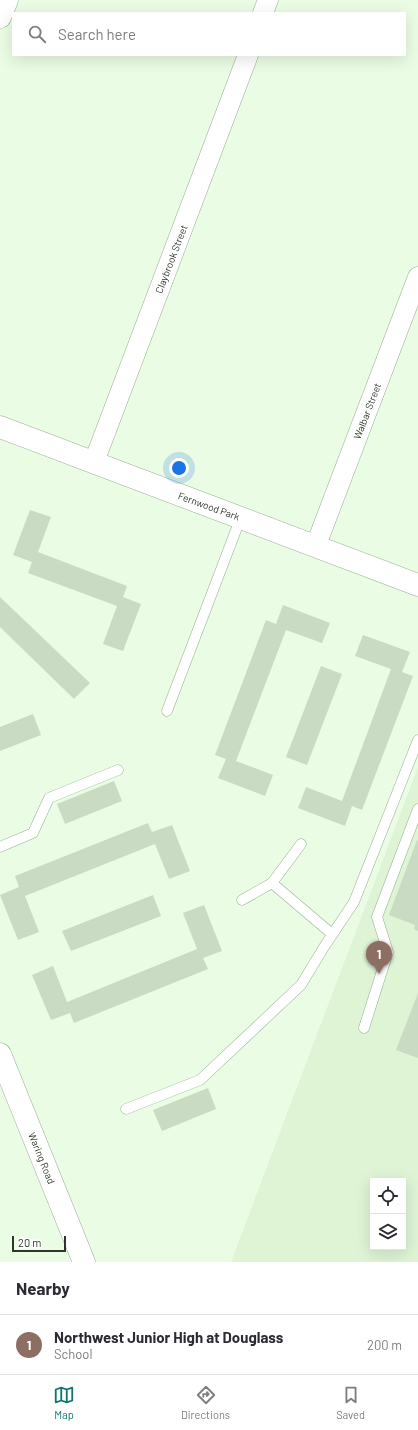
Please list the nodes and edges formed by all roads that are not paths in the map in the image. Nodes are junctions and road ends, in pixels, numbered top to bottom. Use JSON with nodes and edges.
{"nodes":[{"id":1,"x":7,"y":0,"type":"edge"},
{"id":2,"x":268,"y":0,"type":"edge"},
{"id":3,"x":263,"y":12,"type":"edge"},
{"id":4,"x":0,"y":17,"type":"edge"},
{"id":5,"x":248,"y":56,"type":"edge"},
{"id":6,"x":418,"y":276,"type":"edge"},
{"id":7,"x":0,"y":427,"type":"edge"},
{"id":8,"x":94,"y":462,"type":"junction"},
{"id":9,"x":241,"y":517,"type":"junction"},
{"id":10,"x":316,"y":545,"type":"junction"},
{"id":11,"x":418,"y":585,"type":"edge"},
{"id":12,"x":167,"y":710,"type":"dead end"},
{"id":13,"x":418,"y":740,"type":"edge"},
{"id":14,"x":118,"y":770,"type":"dead end"},
{"id":15,"x":418,"y":809,"type":"edge"},
{"id":16,"x":301,"y":844,"type":"dead end"},
{"id":17,"x":0,"y":847,"type":"edge"},
{"id":18,"x":272,"y":883,"type":"junction"},
{"id":19,"x":242,"y":900,"type":"dead end"},
{"id":20,"x":332,"y":934,"type":"junction"},
{"id":21,"x":364,"y":1028,"type":"dead end"},
{"id":22,"x":0,"y":1054,"type":"edge"},
{"id":23,"x":126,"y":1109,"type":"dead end"},
{"id":24,"x":84,"y":1262,"type":"edge"}],
"edges":[{"from":1,"to":4,"type":"street"},
{"from":2,"to":3,"type":"street"},
{"from":5,"to":8,"type":"street","name":"Claybrook Street"},
{"from":6,"to":10,"type":"street","name":"Walbar Street"},
{"from":7,"to":8,"type":"street","name":"Fernwood Park"},
{"from":8,"to":9,"type":"street","name":"Fernwood Park"},
{"from":9,"to":10,"type":"street","name":"Fernwood Park"},
{"from":9,"to":12,"type":"lane"},
{"from":10,"to":11,"type":"street","name":"Fernwood Park"},
{"from":13,"to":20,"type":"lane"},
{"from":14,"to":17,"type":"lane"},
{"from":15,"to":21,"type":"lane"},
{"from":16,"to":18,"type":"lane"},
{"from":18,"to":19,"type":"lane"},
{"from":18,"to":20,"type":"lane"},
{"from":20,"to":23,"type":"lane"},
{"from":22,"to":24,"type":"street","name":"Waring Road"}]}
